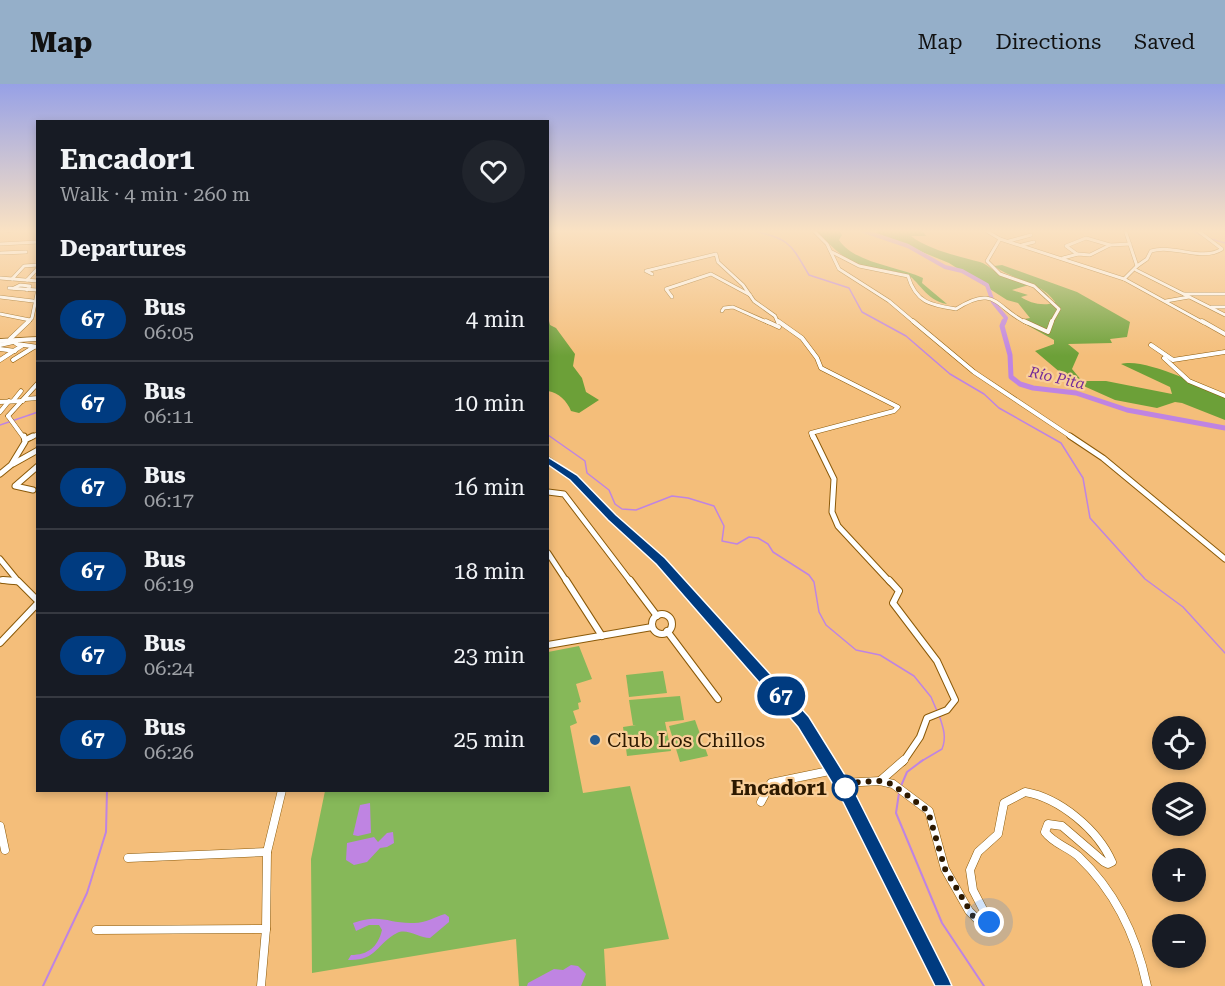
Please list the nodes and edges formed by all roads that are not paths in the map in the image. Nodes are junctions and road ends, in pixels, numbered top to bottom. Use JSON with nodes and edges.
{"nodes":[{"id":1,"x":18,"y":272,"type":"edge"},
{"id":2,"x":33,"y":272,"type":"edge"},
{"id":3,"x":648,"y":272,"type":"edge"},
{"id":4,"x":728,"y":272,"type":"edge"},
{"id":5,"x":843,"y":272,"type":"edge"},
{"id":6,"x":891,"y":272,"type":"edge"},
{"id":7,"x":998,"y":272,"type":"edge"},
{"id":8,"x":1100,"y":272,"type":"edge"},
{"id":9,"x":1132,"y":272,"type":"edge"},
{"id":10,"x":1143,"y":272,"type":"edge"},
{"id":11,"x":652,"y":274,"type":"dead end"},
{"id":12,"x":0,"y":278,"type":"edge"},
{"id":13,"x":12,"y":279,"type":"junction"},
{"id":14,"x":1124,"y":279,"type":"junction"},
{"id":15,"x":27,"y":280,"type":"junction"},
{"id":16,"x":36,"y":281,"type":"edge"},
{"id":17,"x":11,"y":289,"type":"dead end"},
{"id":18,"x":36,"y":290,"type":"edge"},
{"id":19,"x":36,"y":293,"type":"edge"},
{"id":20,"x":750,"y":294,"type":"junction"},
{"id":21,"x":1182,"y":294,"type":"junction"},
{"id":22,"x":1225,"y":294,"type":"edge"},
{"id":23,"x":0,"y":297,"type":"edge"},
{"id":24,"x":672,"y":297,"type":"dead end"},
{"id":25,"x":1189,"y":297,"type":"junction"},
{"id":26,"x":33,"y":301,"type":"junction"},
{"id":27,"x":1164,"y":301,"type":"junction"},
{"id":28,"x":1209,"y":307,"type":"junction"},
{"id":29,"x":1225,"y":307,"type":"edge"},
{"id":30,"x":722,"y":311,"type":"dead end"},
{"id":31,"x":0,"y":314,"type":"edge"},
{"id":32,"x":1225,"y":315,"type":"edge"},
{"id":33,"x":30,"y":320,"type":"junction"},
{"id":34,"x":787,"y":327,"type":"junction"},
{"id":35,"x":1225,"y":334,"type":"edge"},
{"id":36,"x":36,"y":338,"type":"edge"},
{"id":37,"x":12,"y":341,"type":"junction"},
{"id":38,"x":0,"y":345,"type":"edge"},
{"id":39,"x":23,"y":345,"type":"junction"},
{"id":40,"x":1151,"y":345,"type":"dead end"},
{"id":41,"x":36,"y":347,"type":"edge"},
{"id":42,"x":15,"y":351,"type":"junction"},
{"id":43,"x":1225,"y":352,"type":"edge"},
{"id":44,"x":1163,"y":354,"type":"junction"},
{"id":45,"x":0,"y":360,"type":"edge"},
{"id":46,"x":14,"y":360,"type":"dead end"},
{"id":47,"x":36,"y":385,"type":"edge"},
{"id":48,"x":21,"y":391,"type":"dead end"},
{"id":49,"x":1225,"y":396,"type":"edge"},
{"id":50,"x":36,"y":398,"type":"edge"},
{"id":51,"x":24,"y":400,"type":"junction"},
{"id":52,"x":11,"y":401,"type":"junction"},
{"id":53,"x":0,"y":402,"type":"edge"},
{"id":54,"x":0,"y":414,"type":"edge"},
{"id":55,"x":8,"y":416,"type":"junction"},
{"id":56,"x":36,"y":435,"type":"edge"},
{"id":57,"x":25,"y":440,"type":"junction"},
{"id":58,"x":36,"y":451,"type":"edge"},
{"id":59,"x":549,"y":461,"type":"edge"},
{"id":60,"x":11,"y":465,"type":"junction"},
{"id":61,"x":36,"y":468,"type":"edge"},
{"id":62,"x":0,"y":474,"type":"edge"},
{"id":63,"x":33,"y":490,"type":"dead end"},
{"id":64,"x":549,"y":492,"type":"edge"},
{"id":65,"x":549,"y":555,"type":"edge"},
{"id":66,"x":0,"y":559,"type":"edge"},
{"id":67,"x":1225,"y":559,"type":"edge"},
{"id":68,"x":0,"y":580,"type":"edge"},
{"id":69,"x":18,"y":581,"type":"junction"},
{"id":70,"x":36,"y":600,"type":"edge"},
{"id":71,"x":36,"y":604,"type":"edge"},
{"id":72,"x":657,"y":616,"type":"junction"},
{"id":73,"x":652,"y":627,"type":"junction"},
{"id":74,"x":667,"y":631,"type":"junction"},
{"id":75,"x":602,"y":636,"type":"junction"},
{"id":76,"x":0,"y":643,"type":"edge"},
{"id":77,"x":549,"y":645,"type":"edge"},
{"id":78,"x":718,"y":699,"type":"dead end"},
{"id":79,"x":834,"y":770,"type":"junction"},
{"id":80,"x":880,"y":781,"type":"junction"},
{"id":81,"x":842,"y":783,"type":"junction"},
{"id":82,"x":282,"y":792,"type":"edge"},
{"id":83,"x":761,"y":802,"type":"dead end"},
{"id":84,"x":0,"y":826,"type":"edge"},
{"id":85,"x":5,"y":850,"type":"dead end"},
{"id":86,"x":267,"y":852,"type":"junction"},
{"id":87,"x":128,"y":858,"type":"dead end"},
{"id":88,"x":266,"y":928,"type":"junction"},
{"id":89,"x":96,"y":930,"type":"dead end"},
{"id":90,"x":261,"y":986,"type":"edge"},
{"id":91,"x":942,"y":986,"type":"edge"},
{"id":92,"x":1148,"y":986,"type":"edge"}],
"edges":[{"from":1,"to":13,"type":"street"},
{"from":2,"to":15,"type":"street"},
{"from":3,"to":11,"type":"street"},
{"from":4,"to":20,"type":"street"},
{"from":5,"to":67,"type":"street"},
{"from":6,"to":7,"type":"street"},
{"from":8,"to":14,"type":"street"},
{"from":9,"to":14,"type":"street"},
{"from":10,"to":21,"type":"street"},
{"from":12,"to":13,"type":"street"},
{"from":13,"to":15,"type":"street"},
{"from":14,"to":27,"type":"street"},
{"from":15,"to":16,"type":"street"},
{"from":17,"to":18,"type":"street"},
{"from":19,"to":26,"type":"street"},
{"from":20,"to":24,"type":"street"},
{"from":20,"to":34,"type":"street"},
{"from":21,"to":22,"type":"street"},
{"from":21,"to":25,"type":"street"},
{"from":23,"to":26,"type":"street"},
{"from":25,"to":27,"type":"street"},
{"from":25,"to":28,"type":"street"},
{"from":26,"to":33,"type":"street"},
{"from":27,"to":35,"type":"street"},
{"from":28,"to":29,"type":"street"},
{"from":28,"to":32,"type":"street"},
{"from":30,"to":34,"type":"street"},
{"from":31,"to":33,"type":"street"},
{"from":33,"to":37,"type":"street"},
{"from":34,"to":80,"type":"street"},
{"from":36,"to":37,"type":"highway"},
{"from":37,"to":38,"type":"highway"},
{"from":37,"to":39,"type":"street"},
{"from":38,"to":42,"type":"street"},
{"from":39,"to":41,"type":"street"},
{"from":39,"to":42,"type":"street"},
{"from":40,"to":44,"type":"street"},
{"from":41,"to":46,"type":"street"},
{"from":42,"to":45,"type":"street"},
{"from":43,"to":44,"type":"street"},
{"from":44,"to":49,"type":"street"},
{"from":47,"to":51,"type":"street"},
{"from":48,"to":52,"type":"street"},
{"from":50,"to":51,"type":"street"},
{"from":51,"to":52,"type":"street"},
{"from":51,"to":55,"type":"street"},
{"from":52,"to":53,"type":"street"},
{"from":52,"to":54,"type":"street"},
{"from":54,"to":55,"type":"street"},
{"from":55,"to":57,"type":"street"},
{"from":56,"to":57,"type":"street"},
{"from":57,"to":60,"type":"street"},
{"from":58,"to":60,"type":"street"},
{"from":59,"to":79,"type":"street"},
{"from":60,"to":62,"type":"street"},
{"from":61,"to":63,"type":"street"},
{"from":64,"to":72,"type":"street"},
{"from":65,"to":75,"type":"street"},
{"from":66,"to":69,"type":"street"},
{"from":68,"to":69,"type":"street"},
{"from":69,"to":70,"type":"street"},
{"from":71,"to":76,"type":"street"},
{"from":72,"to":73,"type":"street"},
{"from":72,"to":74,"type":"street"},
{"from":73,"to":74,"type":"street"},
{"from":73,"to":75,"type":"street"},
{"from":74,"to":78,"type":"street"},
{"from":75,"to":77,"type":"street"},
{"from":79,"to":81,"type":"street"},
{"from":79,"to":83,"type":"street"},
{"from":80,"to":81,"type":"street"},
{"from":80,"to":92,"type":"street"},
{"from":81,"to":91,"type":"street"},
{"from":82,"to":86,"type":"street"},
{"from":84,"to":85,"type":"street"},
{"from":86,"to":87,"type":"street"},
{"from":86,"to":88,"type":"street"},
{"from":88,"to":89,"type":"street"},
{"from":88,"to":90,"type":"street"}]}
